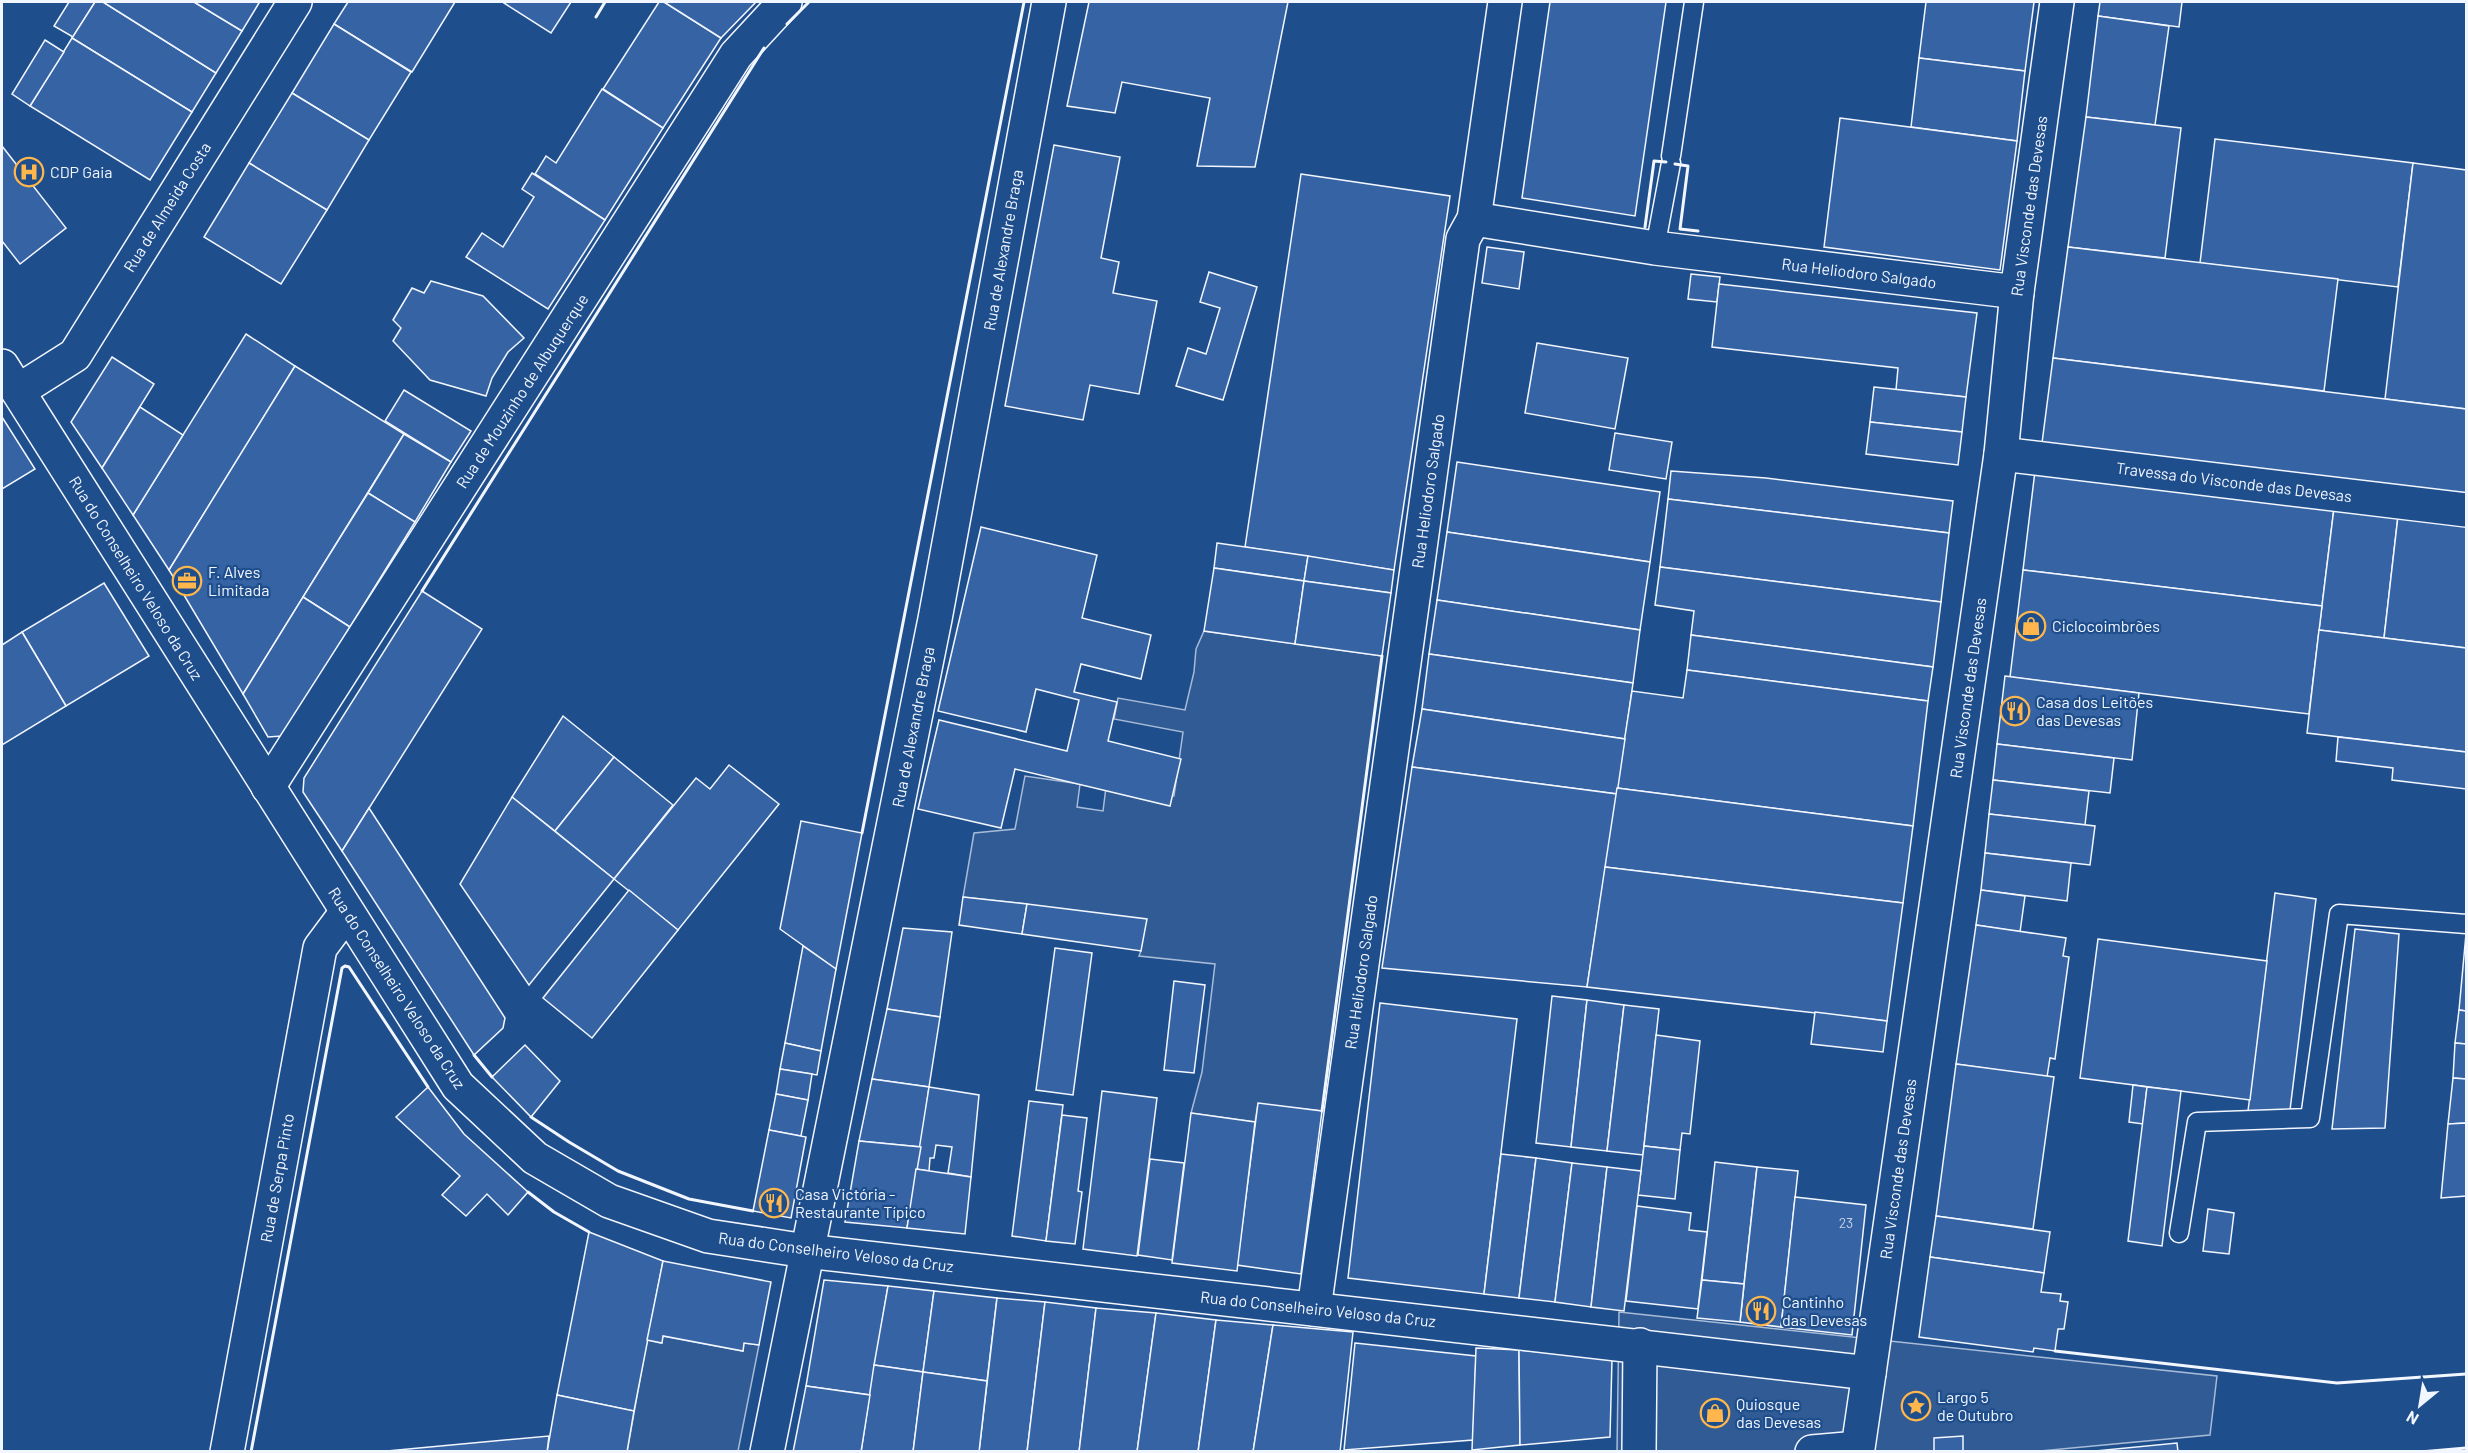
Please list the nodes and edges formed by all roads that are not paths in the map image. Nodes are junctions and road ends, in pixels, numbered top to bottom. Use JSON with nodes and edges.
{"nodes":[{"id":1,"x":295,"y":2,"type":"edge"},
{"id":2,"x":785,"y":2,"type":"edge"},
{"id":3,"x":1048,"y":2,"type":"edge"},
{"id":4,"x":1505,"y":2,"type":"edge"},
{"id":5,"x":1694,"y":2,"type":"edge"},
{"id":6,"x":2057,"y":2,"type":"edge"},
{"id":7,"x":1474,"y":219,"type":"junction"},
{"id":8,"x":1655,"y":248,"type":"junction"},
{"id":9,"x":2017,"y":292,"type":"junction"},
{"id":10,"x":10,"y":379,"type":"edge"},
{"id":11,"x":2001,"y":454,"type":"junction"},
{"id":12,"x":2466,"y":510,"type":"edge"},
{"id":13,"x":268,"y":787,"type":"junction"},
{"id":14,"x":346,"y":913,"type":"junction"},
{"id":15,"x":2466,"y":924,"type":"edge"},
{"id":16,"x":2179,"y":1233,"type":"dead end"},
{"id":17,"x":807,"y":1251,"type":"junction"},
{"id":18,"x":1314,"y":1309,"type":"junction"},
{"id":19,"x":1640,"y":1345,"type":"junction"},
{"id":20,"x":1869,"y":1373,"type":"junction"},
{"id":21,"x":1858,"y":1450,"type":"edge"},
{"id":22,"x":226,"y":1452,"type":"edge"},
{"id":23,"x":767,"y":1452,"type":"edge"},
{"id":24,"x":1639,"y":1452,"type":"edge"},
{"id":25,"x":1812,"y":1452,"type":"edge"}],
"edges":[{"from":1,"to":10,"type":"street","name":"Rua de Almeida Costa"},
{"from":2,"to":13,"type":"street","name":"Rua de Mouzinho de Albuquerque"},
{"from":3,"to":17,"type":"street","name":"Rua de Alexandre Braga"},
{"from":4,"to":7,"type":"street"},
{"from":5,"to":8,"type":"lane"},
{"from":6,"to":9,"type":"street","name":"Rua Visconde das Devesas"},
{"from":7,"to":8,"type":"street","name":"Rua Heliodoro Salgado"},
{"from":7,"to":18,"type":"street","name":"Rua Heliodoro Salgado"},
{"from":8,"to":9,"type":"street","name":"Rua Heliodoro Salgado"},
{"from":9,"to":11,"type":"street","name":"Rua Visconde das Devesas"},
{"from":10,"to":13,"type":"street","name":"Rua do Conselheiro Veloso da Cruz"},
{"from":11,"to":12,"type":"street","name":"Travessa do Visconde das Devesas"},
{"from":11,"to":20,"type":"street","name":"Rua Visconde das Devesas"},
{"from":13,"to":14,"type":"street","name":"Rua do Conselheiro Veloso da Cruz"},
{"from":14,"to":17,"type":"street","name":"Rua do Conselheiro Veloso da Cruz"},
{"from":14,"to":22,"type":"street","name":"Rua de Serpa Pinto"},
{"from":15,"to":16,"type":"lane"},
{"from":17,"to":18,"type":"street","name":"Rua do Conselheiro Veloso da Cruz"},
{"from":17,"to":23,"type":"street","name":"Rua de Alexandre Braga"},
{"from":18,"to":19,"type":"street","name":"Rua do Conselheiro Veloso da Cruz"},
{"from":19,"to":20,"type":"street"},
{"from":19,"to":24,"type":"street"},
{"from":20,"to":21,"type":"street"},
{"from":21,"to":25,"type":"street"}]}
